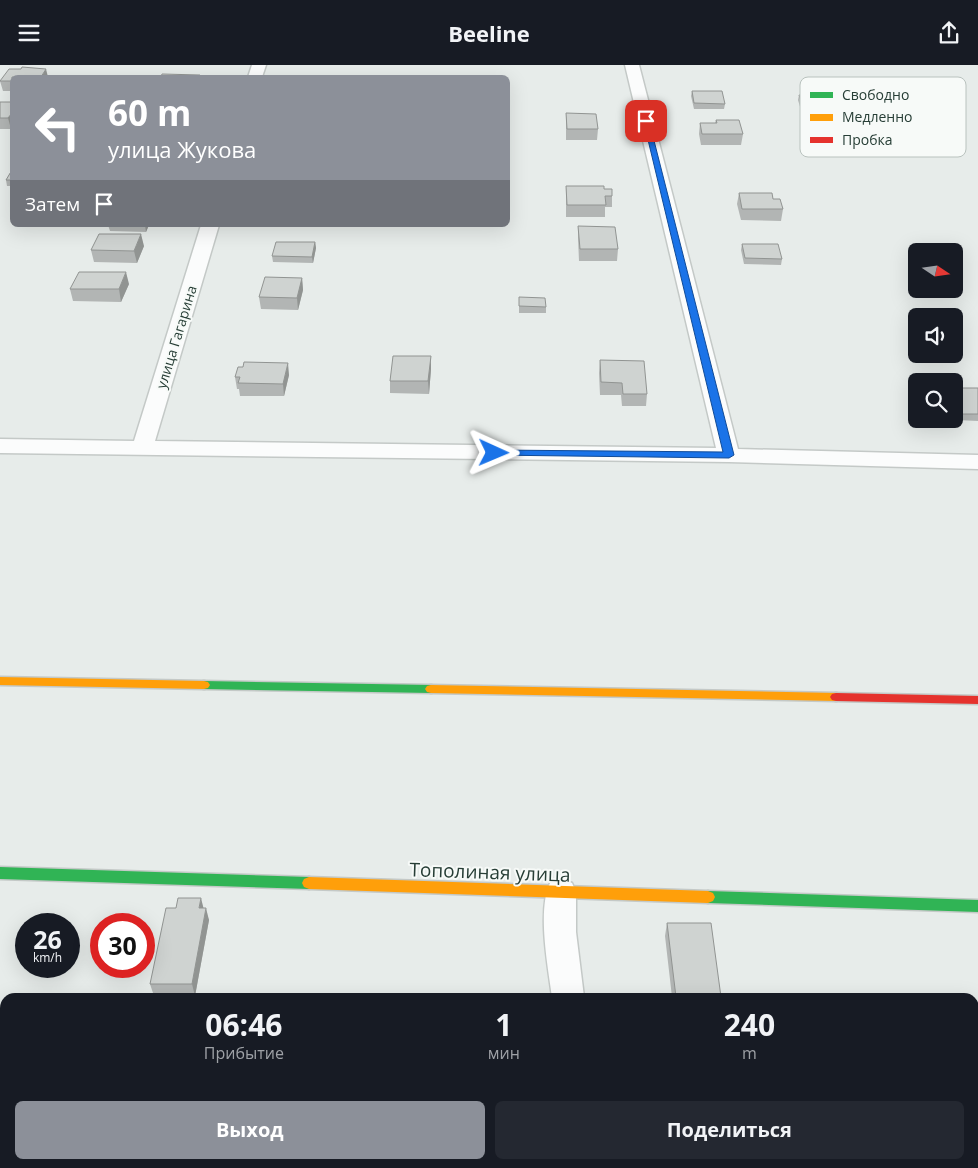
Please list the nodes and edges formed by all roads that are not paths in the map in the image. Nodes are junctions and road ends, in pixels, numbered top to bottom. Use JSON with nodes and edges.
{"nodes":[{"id":1,"x":632,"y":65,"type":"edge"},
{"id":2,"x":209,"y":227,"type":"edge"},
{"id":3,"x":0,"y":446,"type":"edge"},
{"id":4,"x":142,"y":449,"type":"junction"},
{"id":5,"x":729,"y":455,"type":"junction"},
{"id":6,"x":978,"y":462,"type":"edge"},
{"id":7,"x":0,"y":681,"type":"edge"},
{"id":8,"x":978,"y":701,"type":"edge"},
{"id":9,"x":0,"y":873,"type":"edge"},
{"id":10,"x":560,"y":892,"type":"junction"},
{"id":11,"x":978,"y":906,"type":"edge"},
{"id":12,"x":568,"y":993,"type":"edge"}],
"edges":[{"from":1,"to":5,"type":"street"},
{"from":2,"to":4,"type":"street","name":"улица Гагарина"},
{"from":3,"to":4,"type":"street"},
{"from":4,"to":5,"type":"street"},
{"from":5,"to":6,"type":"street"},
{"from":7,"to":8,"type":"main road"},
{"from":9,"to":10,"type":"main road","name":"Тополиная улица"},
{"from":10,"to":11,"type":"main road","name":"Тополиная улица"},
{"from":10,"to":12,"type":"street"}]}
